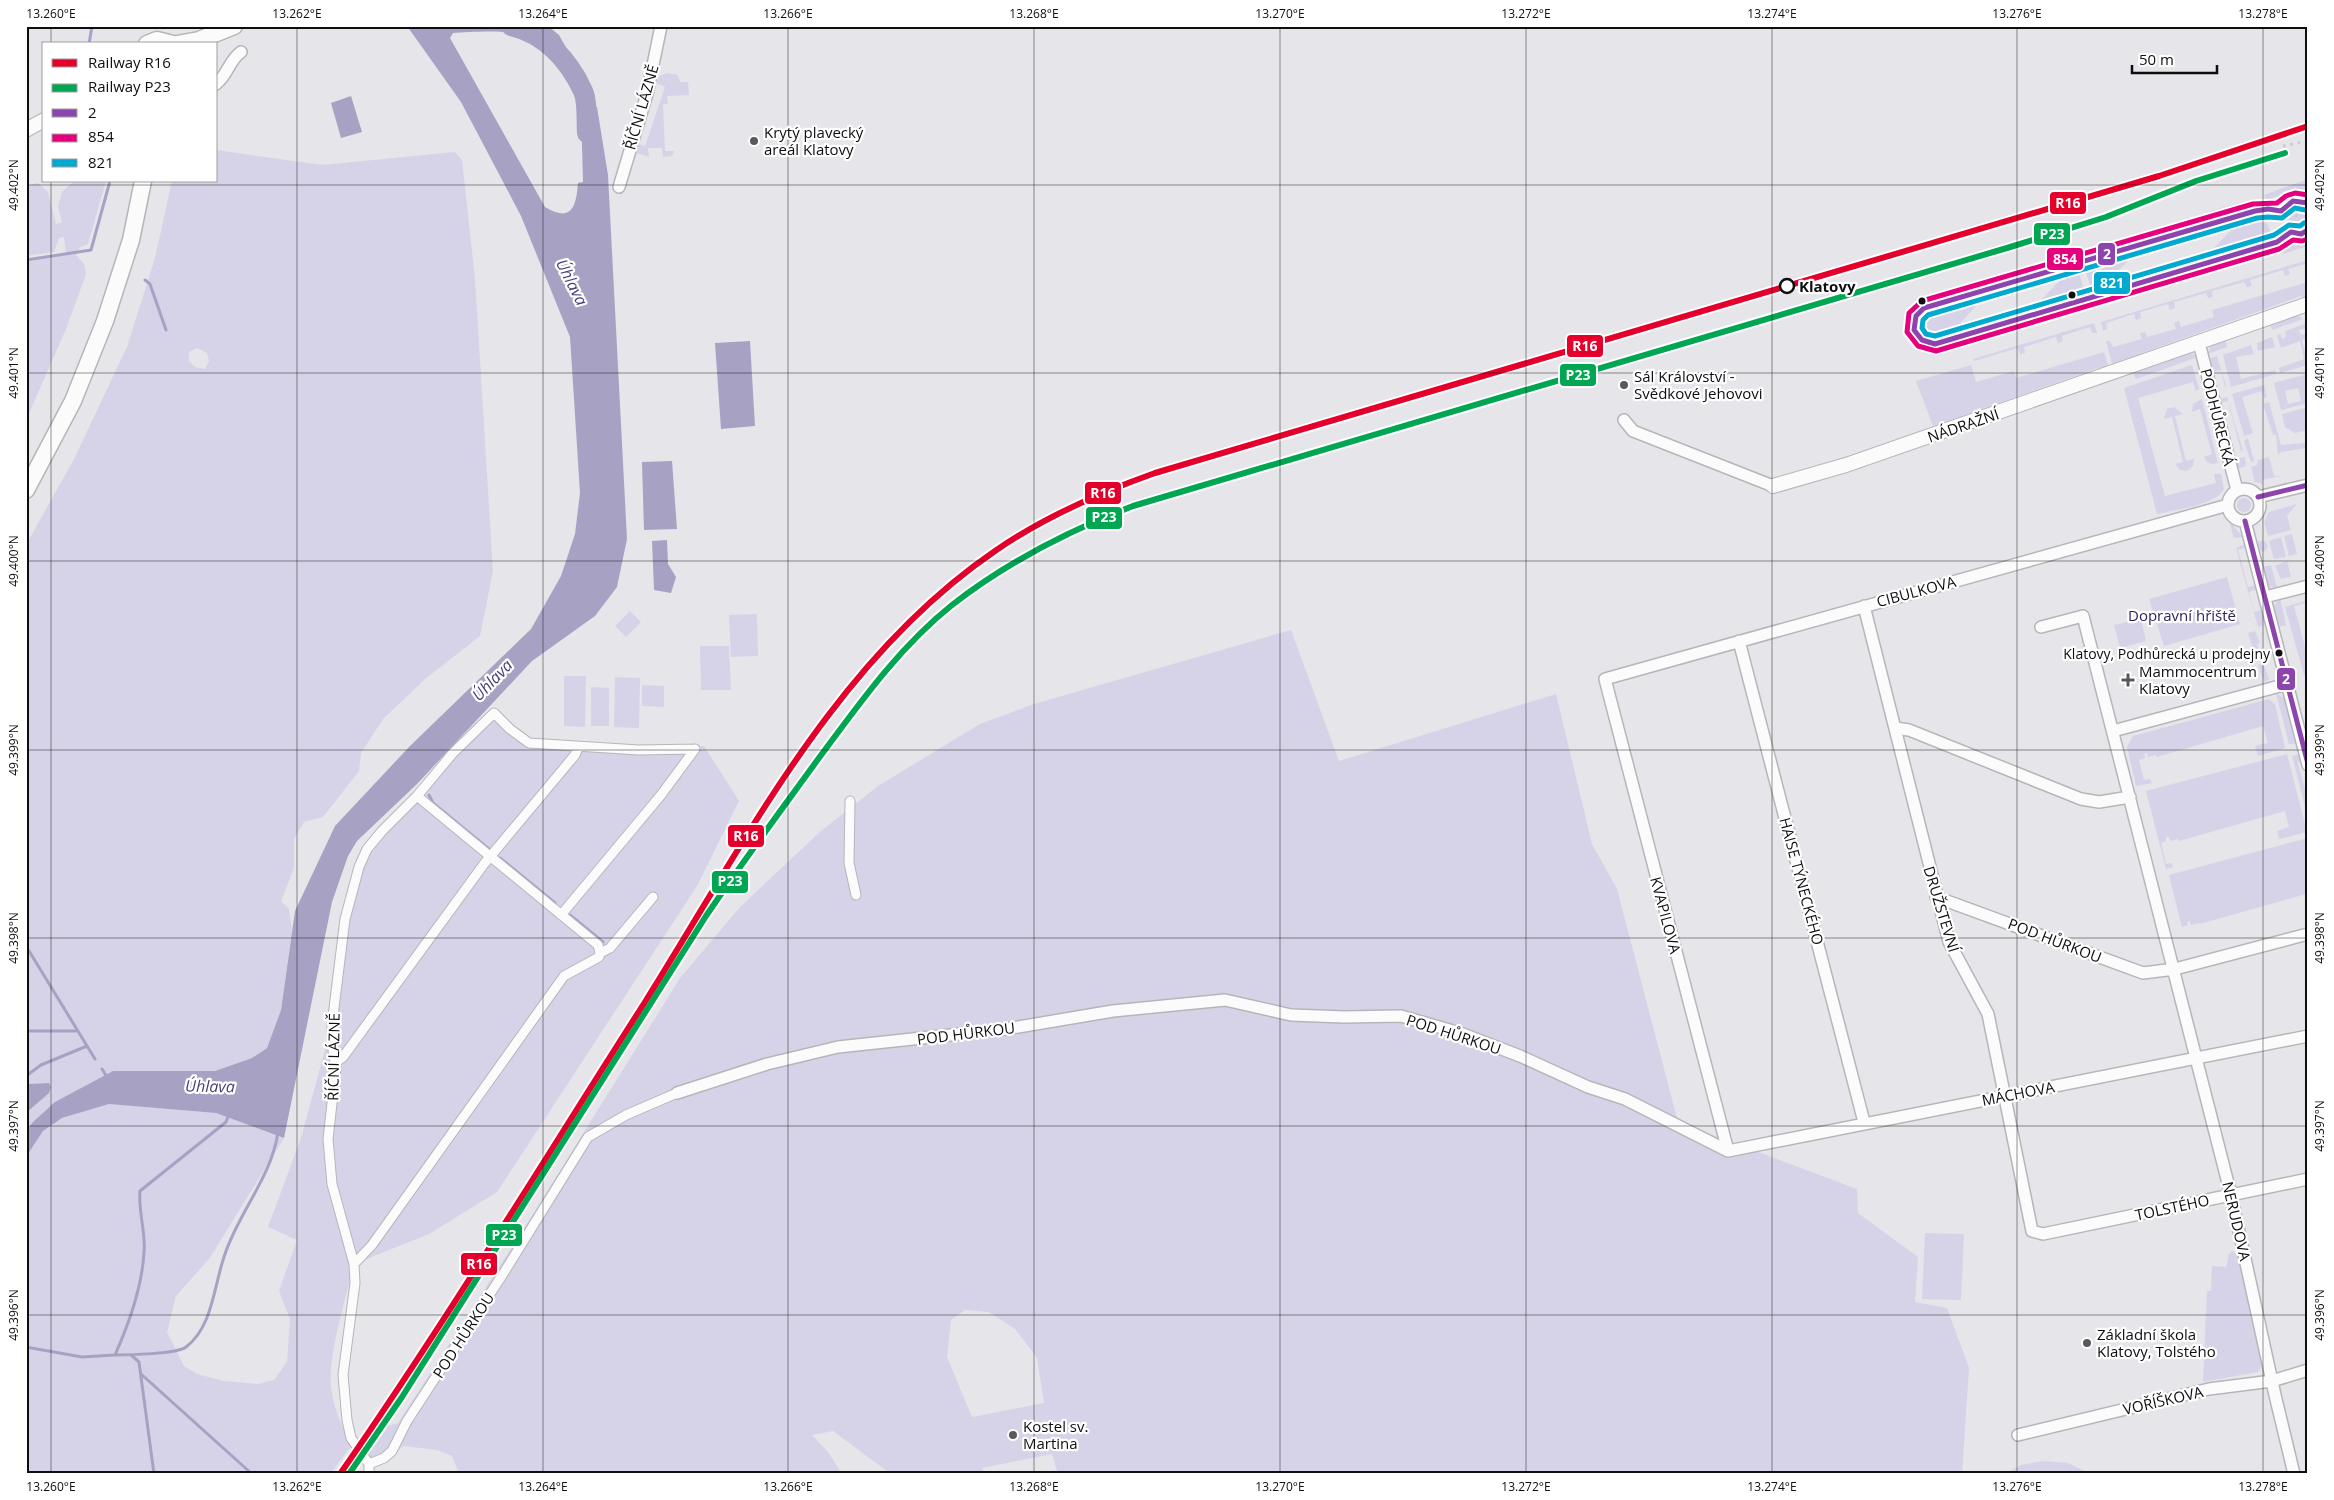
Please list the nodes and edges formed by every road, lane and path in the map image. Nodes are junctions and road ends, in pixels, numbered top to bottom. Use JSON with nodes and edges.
{"nodes":[{"id":1,"x":234,"y":26,"type":"edge"},
{"id":2,"x":661,"y":26,"type":"edge"},
{"id":3,"x":155,"y":42,"type":"edge"},
{"id":4,"x":168,"y":42,"type":"edge"},
{"id":5,"x":197,"y":42,"type":"edge"},
{"id":6,"x":241,"y":52,"type":"dead end"},
{"id":7,"x":218,"y":82,"type":"edge"},
{"id":8,"x":42,"y":121,"type":"edge"},
{"id":9,"x":26,"y":130,"type":"edge"},
{"id":10,"x":143,"y":182,"type":"edge"},
{"id":11,"x":618,"y":187,"type":"dead end"},
{"id":12,"x":2307,"y":307,"type":"edge"},
{"id":13,"x":2199,"y":343,"type":"junction"},
{"id":14,"x":1624,"y":420,"type":"dead end"},
{"id":15,"x":2308,"y":485,"type":"edge"},
{"id":16,"x":1773,"y":486,"type":"joint"},
{"id":17,"x":26,"y":490,"type":"edge"},
{"id":18,"x":2237,"y":490,"type":"junction"},
{"id":19,"x":2258,"y":497,"type":"junction"},
{"id":20,"x":2228,"y":505,"type":"junction"},
{"id":21,"x":2245,"y":521,"type":"junction"},
{"id":22,"x":2308,"y":586,"type":"edge"},
{"id":23,"x":2265,"y":597,"type":"junction"},
{"id":24,"x":1864,"y":606,"type":"junction"},
{"id":25,"x":2041,"y":627,"type":"dead end"},
{"id":26,"x":1739,"y":640,"type":"junction"},
{"id":27,"x":1605,"y":679,"type":"joint"},
{"id":28,"x":2287,"y":684,"type":"junction"},
{"id":29,"x":1895,"y":728,"type":"junction"},
{"id":30,"x":2113,"y":730,"type":"junction"},
{"id":31,"x":578,"y":748,"type":"junction"},
{"id":32,"x":2308,"y":764,"type":"edge"},
{"id":33,"x":417,"y":796,"type":"junction"},
{"id":34,"x":2130,"y":797,"type":"junction"},
{"id":35,"x":850,"y":801,"type":"dead end"},
{"id":36,"x":491,"y":858,"type":"junction"},
{"id":37,"x":856,"y":895,"type":"dead end"},
{"id":38,"x":652,"y":897,"type":"dead end"},
{"id":39,"x":1936,"y":897,"type":"junction"},
{"id":40,"x":561,"y":916,"type":"junction"},
{"id":41,"x":2308,"y":934,"type":"edge"},
{"id":42,"x":600,"y":953,"type":"junction"},
{"id":43,"x":2175,"y":969,"type":"junction"},
{"id":44,"x":2308,"y":1036,"type":"edge"},
{"id":45,"x":2197,"y":1058,"type":"junction"},
{"id":46,"x":336,"y":1062,"type":"junction"},
{"id":47,"x":677,"y":1093,"type":"joint"},
{"id":48,"x":2005,"y":1096,"type":"junction"},
{"id":49,"x":1864,"y":1122,"type":"junction"},
{"id":50,"x":1728,"y":1151,"type":"junction"},
{"id":51,"x":2308,"y":1179,"type":"edge"},
{"id":52,"x":2231,"y":1195,"type":"junction"},
{"id":53,"x":2037,"y":1234,"type":"joint"},
{"id":54,"x":354,"y":1264,"type":"junction"},
{"id":55,"x":2308,"y":1370,"type":"edge"},
{"id":56,"x":2272,"y":1381,"type":"junction"},
{"id":57,"x":2018,"y":1435,"type":"dead end"},
{"id":58,"x":369,"y":1469,"type":"edge"},
{"id":59,"x":2294,"y":1474,"type":"edge"}],
"edges":[{"from":1,"to":5,"type":"main road"},
{"from":2,"to":11,"type":"street","name":"ŘÍČNÍ LÁZNĚ"},
{"from":3,"to":4,"type":"main road"},
{"from":6,"to":7,"type":"street"},
{"from":8,"to":9,"type":"street"},
{"from":10,"to":17,"type":"main road"},
{"from":12,"to":13,"type":"street","name":"NÁDRAŽNÍ"},
{"from":13,"to":16,"type":"street","name":"NÁDRAŽNÍ"},
{"from":13,"to":18,"type":"street","name":"PODHŮRECKÁ"},
{"from":14,"to":16,"type":"street","name":"NÁDRAŽNÍ"},
{"from":15,"to":19,"type":"street"},
{"from":18,"to":19,"type":"street"},
{"from":18,"to":20,"type":"street"},
{"from":19,"to":21,"type":"street"},
{"from":20,"to":21,"type":"street"},
{"from":20,"to":24,"type":"street","name":"CIBULKOVA"},
{"from":21,"to":23,"type":"street"},
{"from":22,"to":23,"type":"street"},
{"from":23,"to":28,"type":"street"},
{"from":24,"to":26,"type":"street","name":"CIBULKOVA"},
{"from":24,"to":29,"type":"street","name":"DRUŽSTEVNÍ"},
{"from":25,"to":30,"type":"street"},
{"from":26,"to":27,"type":"street","name":"CIBULKOVA"},
{"from":26,"to":49,"type":"street","name":"HAISE TÝNECKÉHO"},
{"from":27,"to":50,"type":"street","name":"KVAPILOVA"},
{"from":28,"to":30,"type":"street"},
{"from":28,"to":32,"type":"street"},
{"from":29,"to":34,"type":"street"},
{"from":29,"to":39,"type":"street","name":"DRUŽSTEVNÍ"},
{"from":30,"to":34,"type":"street"},
{"from":31,"to":33,"type":"street","name":"ŘÍČNÍ LÁZNĚ"},
{"from":31,"to":36,"type":"street"},
{"from":31,"to":40,"type":"street"},
{"from":33,"to":36,"type":"street"},
{"from":33,"to":46,"type":"street","name":"ŘÍČNÍ LÁZNĚ"},
{"from":34,"to":43,"type":"street"},
{"from":35,"to":37,"type":"street"},
{"from":36,"to":40,"type":"street"},
{"from":36,"to":46,"type":"street"},
{"from":38,"to":42,"type":"street"},
{"from":39,"to":43,"type":"street","name":"POD HŮRKOU"},
{"from":39,"to":48,"type":"street","name":"DRUŽSTEVNÍ"},
{"from":40,"to":42,"type":"street"},
{"from":41,"to":43,"type":"street","name":"POD HŮRKOU"},
{"from":42,"to":54,"type":"street"},
{"from":43,"to":45,"type":"street","name":"NERUDOVA"},
{"from":44,"to":45,"type":"street","name":"MÁCHOVA"},
{"from":45,"to":48,"type":"street","name":"MÁCHOVA"},
{"from":45,"to":52,"type":"street","name":"NERUDOVA"},
{"from":46,"to":54,"type":"street","name":"ŘÍČNÍ LÁZNĚ"},
{"from":47,"to":50,"type":"street","name":"POD HŮRKOU"},
{"from":47,"to":58,"type":"street","name":"POD HŮRKOU"},
{"from":48,"to":49,"type":"street","name":"MÁCHOVA"},
{"from":48,"to":53,"type":"street","name":"DRUŽSTEVNÍ"},
{"from":49,"to":50,"type":"street","name":"MÁCHOVA"},
{"from":51,"to":52,"type":"street","name":"TOLSTÉHO"},
{"from":52,"to":53,"type":"street","name":"TOLSTÉHO"},
{"from":52,"to":56,"type":"street","name":"NERUDOVA"},
{"from":54,"to":58,"type":"street","name":"ŘÍČNÍ LÁZNĚ"},
{"from":55,"to":56,"type":"street","name":"VOŘÍŠKOVA"},
{"from":56,"to":57,"type":"street","name":"VOŘÍŠKOVA"},
{"from":56,"to":59,"type":"street","name":"NERUDOVA"}]}
